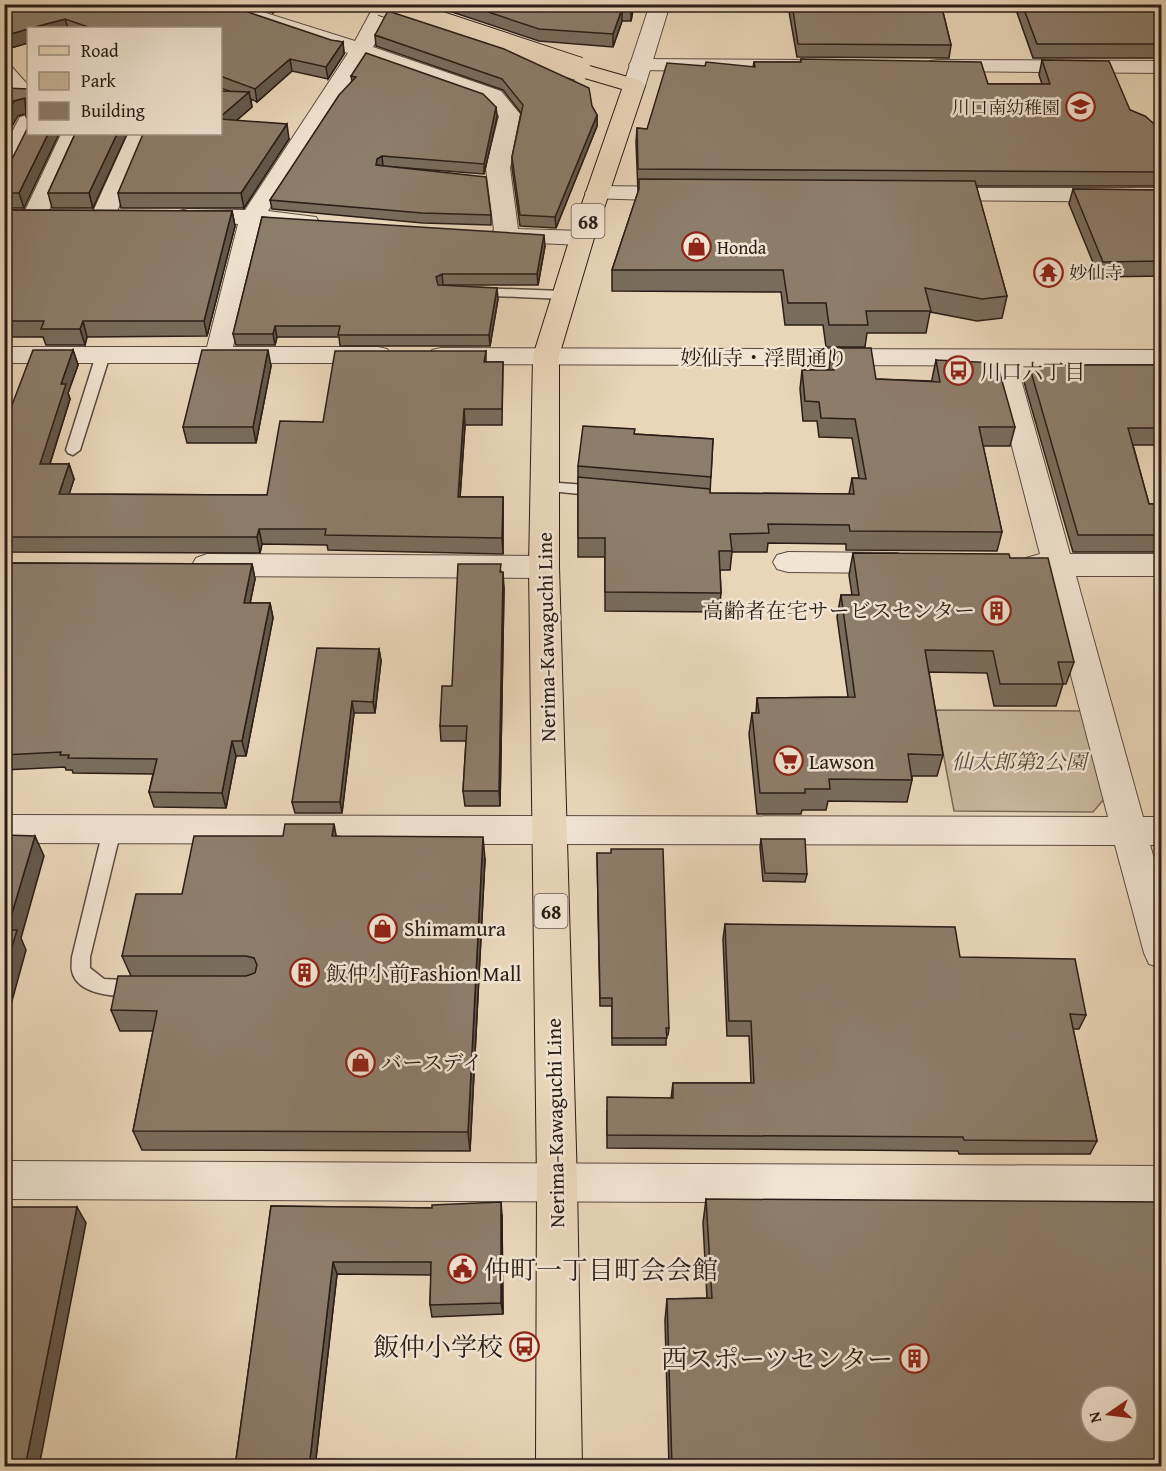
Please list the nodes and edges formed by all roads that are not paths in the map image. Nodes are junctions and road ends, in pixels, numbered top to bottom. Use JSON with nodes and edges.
{"nodes":[{"id":1,"x":214,"y":4,"type":"edge"},
{"id":2,"x":382,"y":4,"type":"edge"},
{"id":3,"x":386,"y":4,"type":"edge"},
{"id":4,"x":660,"y":4,"type":"edge"},
{"id":5,"x":361,"y":50,"type":"junction"},
{"id":6,"x":818,"y":66,"type":"edge"},
{"id":7,"x":912,"y":66,"type":"edge"},
{"id":8,"x":1161,"y":67,"type":"edge"},
{"id":9,"x":4,"y":72,"type":"edge"},
{"id":10,"x":637,"y":76,"type":"junction"},
{"id":11,"x":27,"y":93,"type":"edge"},
{"id":12,"x":27,"y":124,"type":"edge"},
{"id":13,"x":72,"y":135,"type":"edge"},
{"id":14,"x":138,"y":135,"type":"edge"},
{"id":15,"x":4,"y":171,"type":"edge"},
{"id":16,"x":597,"y":193,"type":"junction"},
{"id":17,"x":703,"y":194,"type":"edge"},
{"id":18,"x":915,"y":194,"type":"edge"},
{"id":19,"x":1161,"y":195,"type":"edge"},
{"id":20,"x":160,"y":216,"type":"edge"},
{"id":21,"x":252,"y":217,"type":"junction"},
{"id":22,"x":332,"y":224,"type":"edge"},
{"id":23,"x":475,"y":234,"type":"edge"},
{"id":24,"x":507,"y":236,"type":"junction"},
{"id":25,"x":582,"y":238,"type":"junction"},
{"id":26,"x":465,"y":292,"type":"edge"},
{"id":27,"x":563,"y":295,"type":"junction"},
{"id":28,"x":4,"y":355,"type":"edge"},
{"id":29,"x":103,"y":355,"type":"junction"},
{"id":30,"x":218,"y":355,"type":"junction"},
{"id":31,"x":546,"y":356,"type":"junction"},
{"id":32,"x":1002,"y":358,"type":"junction"},
{"id":33,"x":1161,"y":358,"type":"edge"},
{"id":34,"x":73,"y":450,"type":"dead end"},
{"id":35,"x":545,"y":486,"type":"junction"},
{"id":36,"x":613,"y":492,"type":"edge"},
{"id":37,"x":788,"y":562,"type":"dead end"},
{"id":38,"x":928,"y":564,"type":"edge"},
{"id":39,"x":1010,"y":564,"type":"edge"},
{"id":40,"x":184,"y":565,"type":"edge"},
{"id":41,"x":1057,"y":565,"type":"junction"},
{"id":42,"x":1161,"y":565,"type":"edge"},
{"id":43,"x":544,"y":567,"type":"junction"},
{"id":44,"x":4,"y":829,"type":"edge"},
{"id":45,"x":112,"y":830,"type":"junction"},
{"id":46,"x":548,"y":831,"type":"junction"},
{"id":47,"x":1145,"y":831,"type":"edge"},
{"id":48,"x":1161,"y":953,"type":"edge"},
{"id":49,"x":159,"y":987,"type":"edge"},
{"id":50,"x":4,"y":1180,"type":"edge"},
{"id":51,"x":557,"y":1183,"type":"junction"},
{"id":52,"x":1161,"y":1185,"type":"edge"},
{"id":53,"x":559,"y":1467,"type":"edge"}],
"edges":[{"from":1,"to":5,"type":"street"},
{"from":2,"to":10,"type":"main road","bridge":true},
{"from":3,"to":5,"type":"street"},
{"from":4,"to":10,"type":"street"},
{"from":5,"to":21,"type":"street"},
{"from":5,"to":24,"type":"street"},
{"from":6,"to":10,"type":"street"},
{"from":7,"to":8,"type":"street"},
{"from":9,"to":11,"type":"street"},
{"from":10,"to":16,"type":"main road","name":"Nerima-Kawaguchi Line","number":"68"},
{"from":12,"to":15,"type":"street"},
{"from":13,"to":14,"type":"street"},
{"from":16,"to":17,"type":"street"},
{"from":16,"to":25,"type":"main road","name":"Nerima-Kawaguchi Line","number":"68"},
{"from":18,"to":19,"type":"street"},
{"from":20,"to":21,"type":"street"},
{"from":21,"to":22,"type":"street"},
{"from":21,"to":30,"type":"street"},
{"from":23,"to":24,"type":"street"},
{"from":24,"to":25,"type":"street"},
{"from":25,"to":27,"type":"main road","name":"Nerima-Kawaguchi Line","number":"68"},
{"from":26,"to":27,"type":"lane"},
{"from":27,"to":31,"type":"main road","name":"Nerima-Kawaguchi Line","number":"68"},
{"from":28,"to":29,"type":"street","name":"妙仙寺・浮間通り"},
{"from":29,"to":30,"type":"street","name":"妙仙寺・浮間通り"},
{"from":29,"to":34,"type":"lane"},
{"from":30,"to":31,"type":"street","name":"妙仙寺・浮間通り"},
{"from":31,"to":32,"type":"street","name":"妙仙寺・浮間通り"},
{"from":31,"to":35,"type":"main road","name":"Nerima-Kawaguchi Line","number":"68"},
{"from":32,"to":33,"type":"street","name":"妙仙寺・浮間通り"},
{"from":32,"to":41,"type":"street"},
{"from":35,"to":36,"type":"lane"},
{"from":35,"to":43,"type":"main road","name":"Nerima-Kawaguchi Line","number":"68"},
{"from":37,"to":38,"type":"street"},
{"from":39,"to":41,"type":"street"},
{"from":40,"to":43,"type":"street"},
{"from":41,"to":42,"type":"street"},
{"from":41,"to":47,"type":"street"},
{"from":43,"to":46,"type":"main road","name":"Nerima-Kawaguchi Line","number":"68"},
{"from":44,"to":45,"type":"street"},
{"from":45,"to":46,"type":"street"},
{"from":45,"to":49,"type":"lane"},
{"from":46,"to":47,"type":"street"},
{"from":46,"to":51,"type":"main road","name":"Nerima-Kawaguchi Line","number":"68"},
{"from":47,"to":48,"type":"street"},
{"from":50,"to":51,"type":"street"},
{"from":51,"to":52,"type":"street"},
{"from":51,"to":53,"type":"main road","name":"Nerima-Kawaguchi Line","number":"68"}]}
